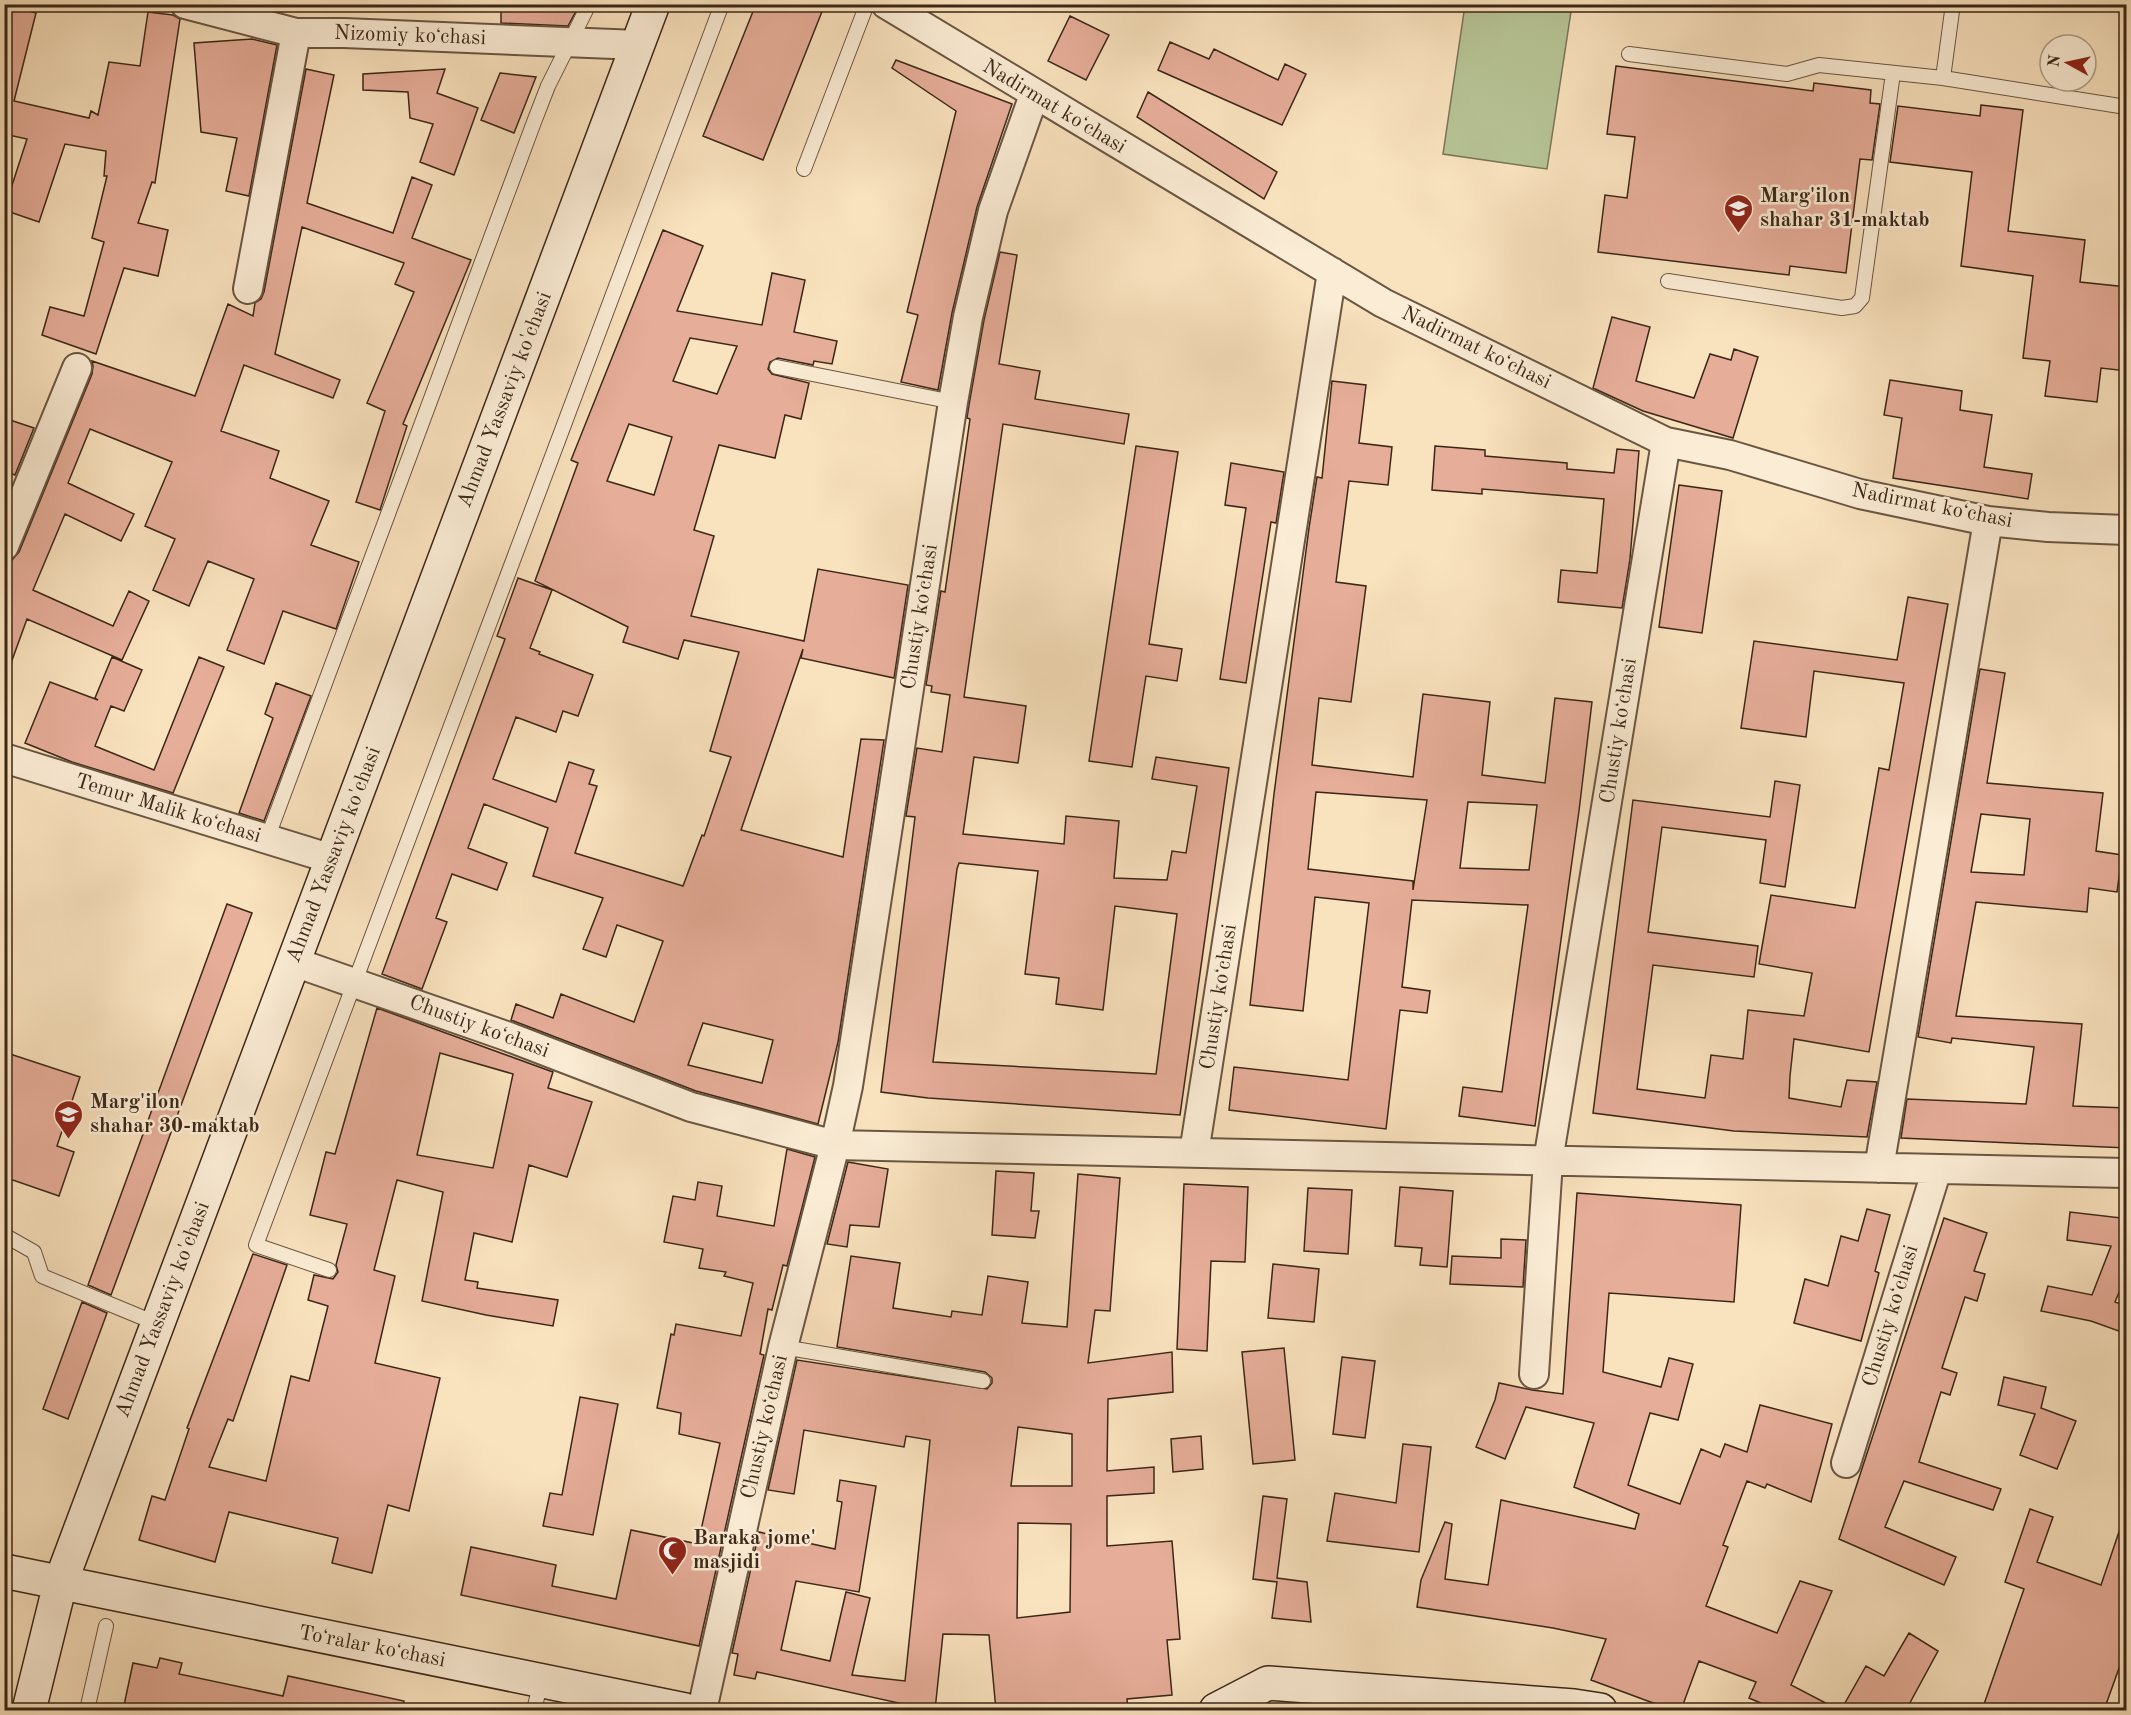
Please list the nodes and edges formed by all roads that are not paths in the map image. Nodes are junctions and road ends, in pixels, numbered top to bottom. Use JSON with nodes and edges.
{"nodes":[{"id":1,"x":186,"y":4,"type":"edge"},
{"id":2,"x":589,"y":4,"type":"edge"},
{"id":3,"x":653,"y":4,"type":"edge"},
{"id":4,"x":722,"y":4,"type":"edge"},
{"id":5,"x":867,"y":4,"type":"edge"},
{"id":6,"x":886,"y":4,"type":"edge"},
{"id":7,"x":1953,"y":4,"type":"edge"},
{"id":8,"x":296,"y":33,"type":"junction"},
{"id":9,"x":569,"y":42,"type":"junction"},
{"id":10,"x":638,"y":45,"type":"junction"},
{"id":11,"x":1629,"y":54,"type":"dead end"},
{"id":12,"x":1893,"y":73,"type":"junction"},
{"id":13,"x":1943,"y":78,"type":"junction"},
{"id":14,"x":1034,"y":95,"type":"junction"},
{"id":15,"x":2127,"y":107,"type":"edge"},
{"id":16,"x":804,"y":169,"type":"dead end"},
{"id":17,"x":1332,"y":272,"type":"junction"},
{"id":18,"x":1668,"y":281,"type":"dead end"},
{"id":19,"x":248,"y":290,"type":"dead end"},
{"id":20,"x":777,"y":367,"type":"dead end"},
{"id":21,"x":77,"y":368,"type":"dead end"},
{"id":22,"x":953,"y":402,"type":"junction"},
{"id":23,"x":1666,"y":442,"type":"junction"},
{"id":24,"x":1988,"y":521,"type":"junction"},
{"id":25,"x":2127,"y":530,"type":"edge"},
{"id":26,"x":4,"y":546,"type":"edge"},
{"id":27,"x":4,"y":758,"type":"edge"},
{"id":28,"x":267,"y":839,"type":"junction"},
{"id":29,"x":332,"y":859,"type":"junction"},
{"id":30,"x":294,"y":962,"type":"junction"},
{"id":31,"x":354,"y":984,"type":"junction"},
{"id":32,"x":835,"y":1145,"type":"junction"},
{"id":33,"x":1194,"y":1153,"type":"junction"},
{"id":34,"x":1548,"y":1161,"type":"junction"},
{"id":35,"x":1879,"y":1168,"type":"junction"},
{"id":36,"x":1937,"y":1169,"type":"junction"},
{"id":37,"x":2127,"y":1173,"type":"edge"},
{"id":38,"x":4,"y":1235,"type":"edge"},
{"id":39,"x":329,"y":1270,"type":"dead end"},
{"id":40,"x":158,"y":1324,"type":"junction"},
{"id":41,"x":783,"y":1347,"type":"junction"},
{"id":42,"x":1534,"y":1374,"type":"dead end"},
{"id":43,"x":983,"y":1381,"type":"dead end"},
{"id":44,"x":1846,"y":1463,"type":"dead end"},
{"id":45,"x":5,"y":1572,"type":"edge"},
{"id":46,"x":60,"y":1584,"type":"junction"},
{"id":47,"x":106,"y":1626,"type":"dead end"},
{"id":48,"x":538,"y":1696,"type":"edge"},
{"id":49,"x":29,"y":1710,"type":"edge"},
{"id":50,"x":87,"y":1710,"type":"edge"},
{"id":51,"x":685,"y":1710,"type":"edge"},
{"id":52,"x":702,"y":1710,"type":"edge"},
{"id":53,"x":1216,"y":1710,"type":"edge"},
{"id":54,"x":1600,"y":1710,"type":"edge"}],
"edges":[{"from":1,"to":8,"type":"street","name":"Nizomiy koʻchasi"},
{"from":2,"to":9,"type":"lane"},
{"from":3,"to":10,"type":"main road","name":"Ahmad Yassaviy ko'chasi"},
{"from":4,"to":31,"type":"lane"},
{"from":5,"to":16,"type":"lane"},
{"from":6,"to":14,"type":"street","name":"Nadirmat koʻchasi"},
{"from":7,"to":13,"type":"lane"},
{"from":8,"to":9,"type":"street","name":"Nizomiy koʻchasi"},
{"from":8,"to":19,"type":"street"},
{"from":9,"to":10,"type":"street","name":"Nizomiy koʻchasi"},
{"from":9,"to":28,"type":"lane"},
{"from":10,"to":29,"type":"main road","name":"Ahmad Yassaviy ko'chasi"},
{"from":11,"to":12,"type":"lane"},
{"from":12,"to":13,"type":"lane"},
{"from":12,"to":18,"type":"lane"},
{"from":13,"to":15,"type":"lane"},
{"from":14,"to":17,"type":"street","name":"Nadirmat koʻchasi"},
{"from":14,"to":22,"type":"street","name":"Chustiy koʻchasi"},
{"from":17,"to":23,"type":"street","name":"Nadirmat koʻchasi"},
{"from":17,"to":33,"type":"street","name":"Chustiy koʻchasi"},
{"from":20,"to":22,"type":"lane"},
{"from":21,"to":26,"type":"street"},
{"from":22,"to":32,"type":"street","name":"Chustiy koʻchasi"},
{"from":23,"to":24,"type":"street","name":"Nadirmat koʻchasi"},
{"from":23,"to":34,"type":"street","name":"Chustiy koʻchasi"},
{"from":24,"to":25,"type":"street","name":"Nadirmat koʻchasi"},
{"from":24,"to":35,"type":"street"},
{"from":27,"to":28,"type":"street","name":"Temur Malik koʻchasi"},
{"from":28,"to":29,"type":"street","name":"Temur Malik koʻchasi"},
{"from":29,"to":30,"type":"main road","name":"Ahmad Yassaviy ko'chasi"},
{"from":30,"to":31,"type":"street","name":"Chustiy koʻchasi"},
{"from":30,"to":40,"type":"main road","name":"Ahmad Yassaviy ko'chasi"},
{"from":31,"to":32,"type":"street","name":"Chustiy koʻchasi"},
{"from":31,"to":39,"type":"lane"},
{"from":32,"to":33,"type":"street","name":"Chustiy koʻchasi"},
{"from":32,"to":41,"type":"street","name":"Chustiy koʻchasi"},
{"from":33,"to":34,"type":"street","name":"Chustiy koʻchasi"},
{"from":34,"to":35,"type":"street","name":"Chustiy koʻchasi"},
{"from":34,"to":42,"type":"street","name":"Chustiy koʻchasi"},
{"from":35,"to":36,"type":"street","name":"Chustiy koʻchasi"},
{"from":36,"to":37,"type":"street","name":"Chustiy koʻchasi"},
{"from":36,"to":44,"type":"street","name":"Chustiy koʻchasi"},
{"from":38,"to":40,"type":"lane"},
{"from":40,"to":46,"type":"main road","name":"Ahmad Yassaviy ko'chasi"},
{"from":41,"to":43,"type":"lane"},
{"from":41,"to":52,"type":"street","name":"Chustiy koʻchasi"},
{"from":45,"to":46,"type":"main road","name":"Toʻralar koʻchasi"},
{"from":46,"to":48,"type":"main road","name":"Toʻralar koʻchasi"},
{"from":46,"to":49,"type":"main road","name":"Ahmad Yassaviy ko'chasi"},
{"from":47,"to":50,"type":"lane"},
{"from":48,"to":51,"type":"main road","name":"Toʻralar koʻchasi"},
{"from":53,"to":54,"type":"main road"}]}
